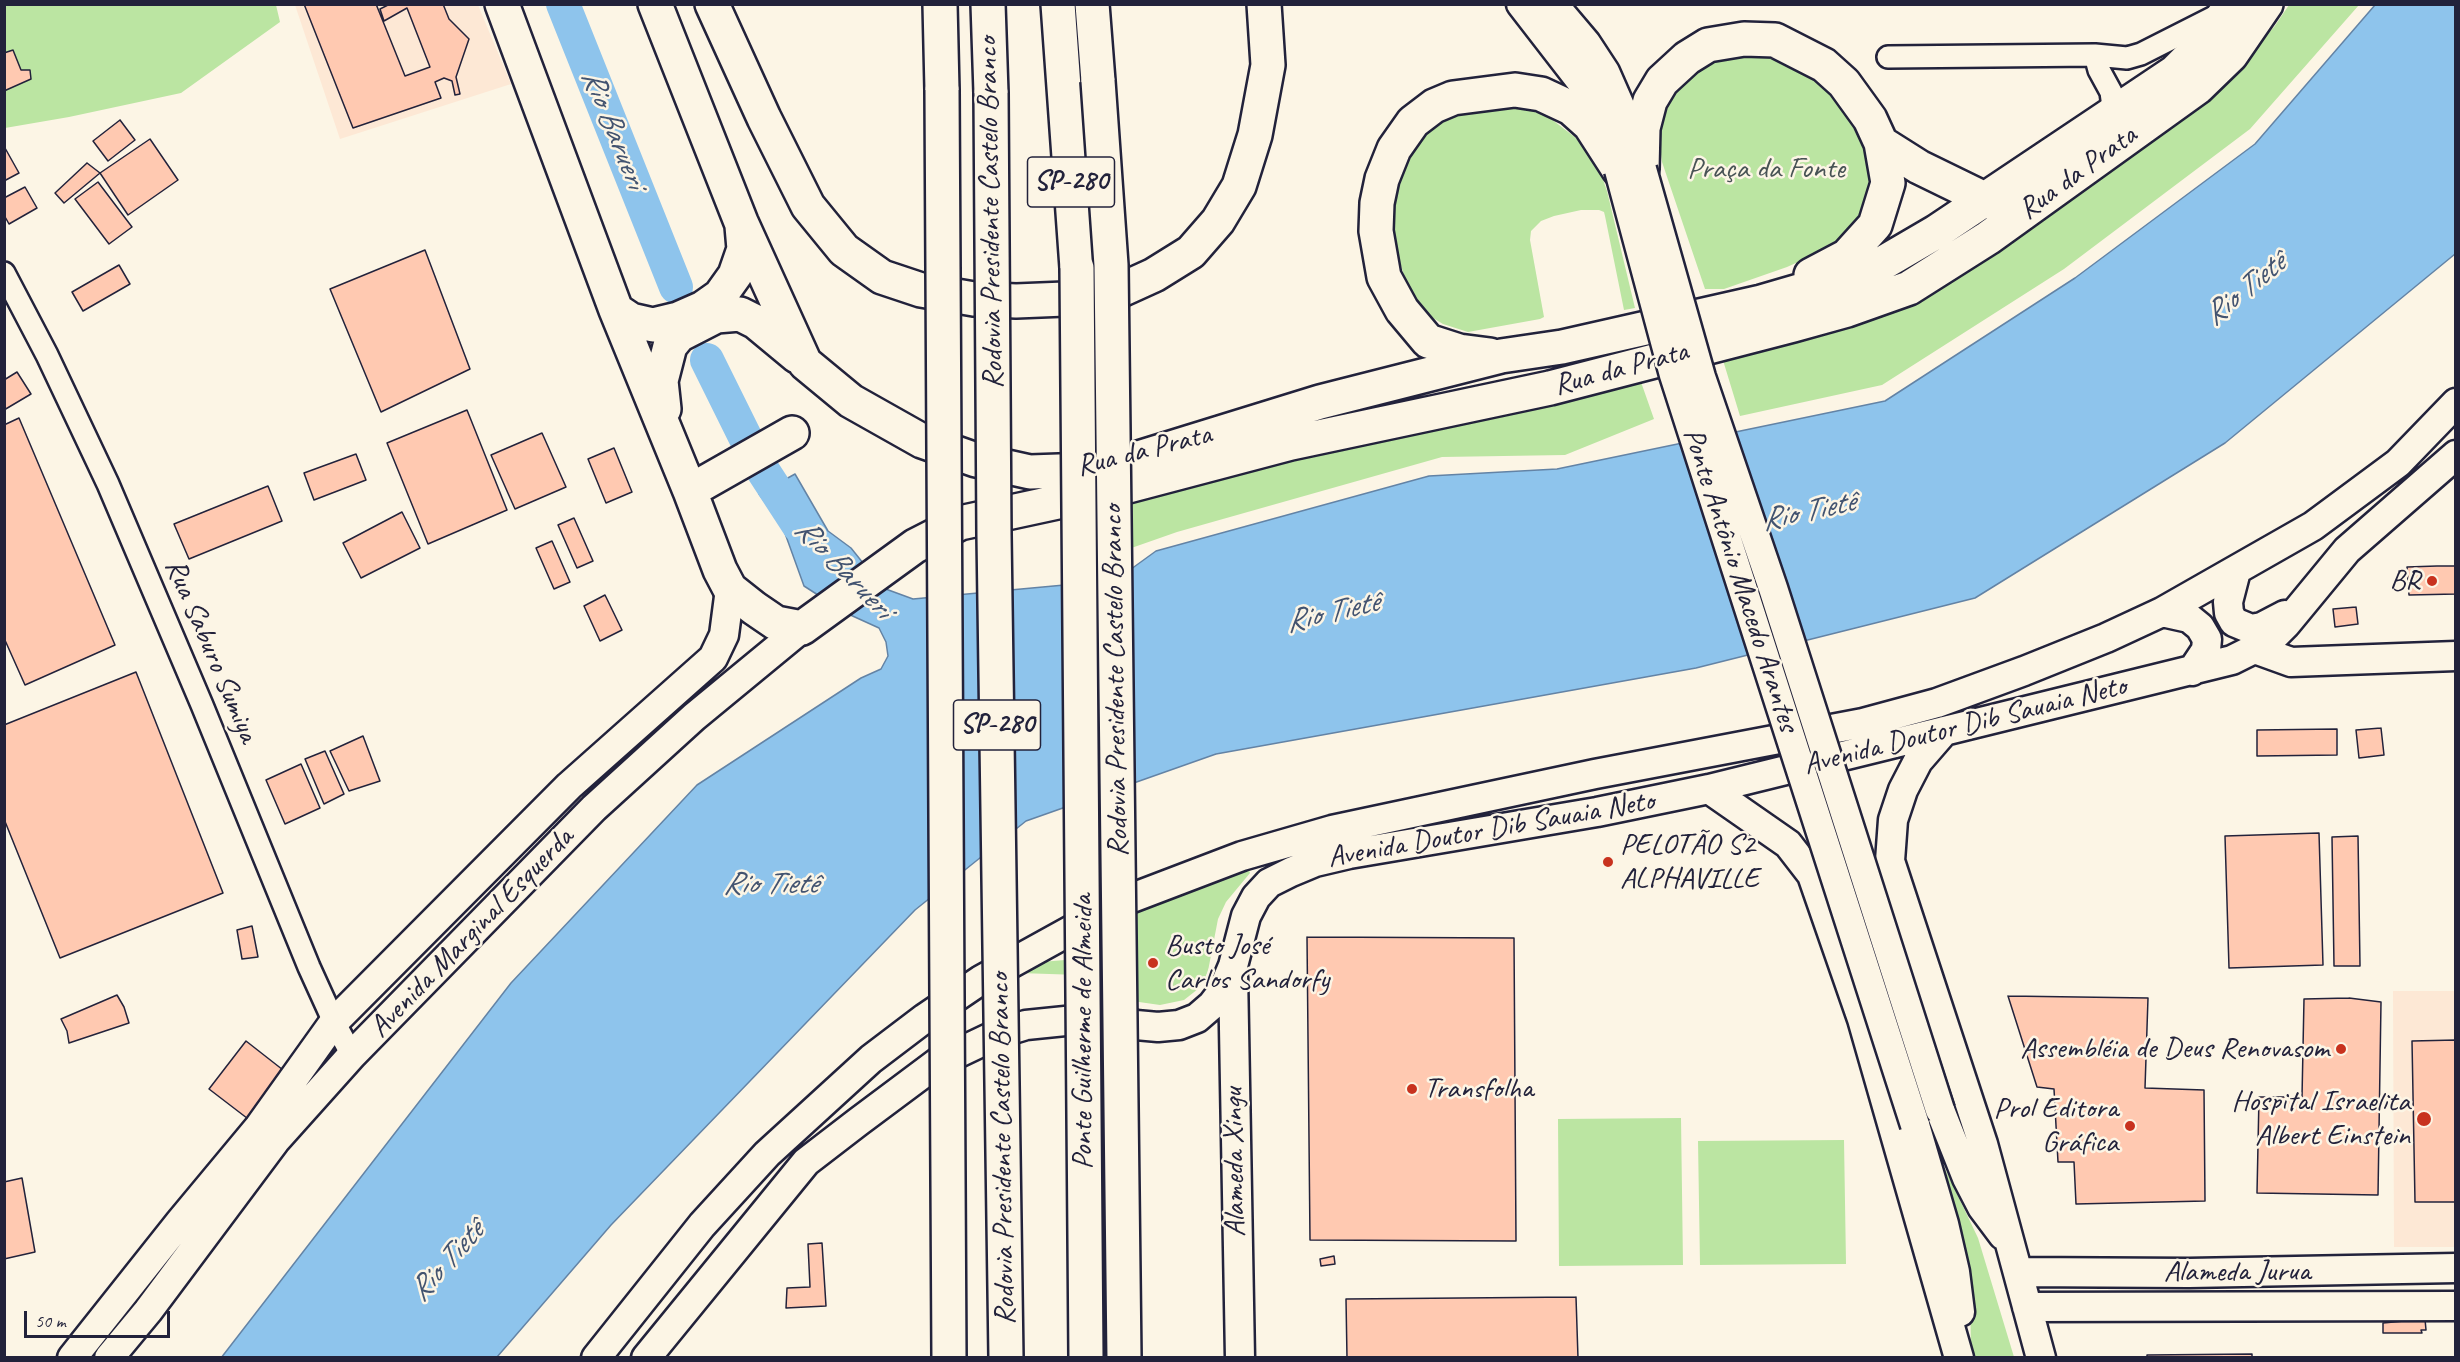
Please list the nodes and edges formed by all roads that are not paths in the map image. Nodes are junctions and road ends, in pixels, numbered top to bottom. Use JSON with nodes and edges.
{"nodes":[{"id":1,"x":502,"y":4,"type":"edge"},
{"id":2,"x":655,"y":4,"type":"edge"},
{"id":3,"x":712,"y":4,"type":"edge"},
{"id":4,"x":940,"y":4,"type":"edge"},
{"id":5,"x":988,"y":4,"type":"edge"},
{"id":6,"x":1058,"y":4,"type":"edge"},
{"id":7,"x":1092,"y":4,"type":"edge"},
{"id":8,"x":1263,"y":4,"type":"edge"},
{"id":9,"x":1521,"y":4,"type":"edge"},
{"id":10,"x":1553,"y":4,"type":"edge"},
{"id":11,"x":2266,"y":4,"type":"edge"},
{"id":12,"x":2230,"y":7,"type":"edge"},
{"id":13,"x":2095,"y":55,"type":"junction"},
{"id":14,"x":1888,"y":57,"type":"dead end"},
{"id":15,"x":2114,"y":115,"type":"junction"},
{"id":16,"x":1881,"y":143,"type":"junction"},
{"id":17,"x":1631,"y":169,"type":"junction"},
{"id":18,"x":1984,"y":200,"type":"junction"},
{"id":19,"x":2020,"y":214,"type":"junction"},
{"id":20,"x":741,"y":222,"type":"junction"},
{"id":21,"x":4,"y":273,"type":"edge"},
{"id":22,"x":1761,"y":302,"type":"junction"},
{"id":23,"x":616,"y":310,"type":"junction"},
{"id":24,"x":1501,"y":356,"type":"junction"},
{"id":25,"x":805,"y":363,"type":"junction"},
{"id":26,"x":2456,"y":403,"type":"edge"},
{"id":27,"x":792,"y":433,"type":"dead end"},
{"id":28,"x":666,"y":435,"type":"junction"},
{"id":29,"x":2456,"y":455,"type":"edge"},
{"id":30,"x":690,"y":491,"type":"junction"},
{"id":31,"x":890,"y":564,"type":"joint"},
{"id":32,"x":2236,"y":571,"type":"junction"},
{"id":33,"x":730,"y":589,"type":"junction"},
{"id":34,"x":2301,"y":606,"type":"junction"},
{"id":35,"x":2162,"y":612,"type":"junction"},
{"id":36,"x":807,"y":625,"type":"junction"},
{"id":37,"x":2255,"y":649,"type":"junction"},
{"id":38,"x":2456,"y":656,"type":"edge"},
{"id":39,"x":2192,"y":671,"type":"junction"},
{"id":40,"x":1944,"y":731,"type":"junction"},
{"id":41,"x":1709,"y":789,"type":"junction"},
{"id":42,"x":1890,"y":861,"type":"junction"},
{"id":43,"x":1812,"y":875,"type":"junction"},
{"id":44,"x":1107,"y":911,"type":"junction"},
{"id":45,"x":1233,"y":966,"type":"junction"},
{"id":46,"x":1120,"y":1018,"type":"junction"},
{"id":47,"x":334,"y":1022,"type":"junction"},
{"id":48,"x":352,"y":1055,"type":"junction"},
{"id":49,"x":2015,"y":1259,"type":"junction"},
{"id":50,"x":2456,"y":1268,"type":"edge"},
{"id":51,"x":2456,"y":1306,"type":"edge"},
{"id":52,"x":2027,"y":1307,"type":"junction"},
{"id":53,"x":72,"y":1358,"type":"edge"},
{"id":54,"x":109,"y":1358,"type":"edge"},
{"id":55,"x":596,"y":1358,"type":"edge"},
{"id":56,"x":646,"y":1358,"type":"edge"},
{"id":57,"x":949,"y":1358,"type":"edge"},
{"id":58,"x":1006,"y":1358,"type":"edge"},
{"id":59,"x":1086,"y":1358,"type":"edge"},
{"id":60,"x":1124,"y":1358,"type":"edge"},
{"id":61,"x":1240,"y":1358,"type":"edge"},
{"id":62,"x":1961,"y":1358,"type":"edge"},
{"id":63,"x":2041,"y":1358,"type":"edge"}],
"edges":[{"from":1,"to":23,"type":"main road"},
{"from":2,"to":20,"type":"main road"},
{"from":3,"to":8,"type":"main road"},
{"from":4,"to":57,"type":"main road","name":"Rodovia Presidente Castelo Branco","bridge":true},
{"from":5,"to":58,"type":"main road","name":"Rodovia Presidente Castelo Branco","number":"SP-280","bridge":true},
{"from":6,"to":59,"type":"main road","name":"Ponte Guilherme de Almeida","number":"SP-280","bridge":true},
{"from":7,"to":60,"type":"main road","name":"Rodovia Presidente Castelo Branco","bridge":true},
{"from":9,"to":17,"type":"main road"},
{"from":10,"to":17,"type":"main road"},
{"from":11,"to":19,"type":"main road","name":"Rua da Prata"},
{"from":12,"to":13,"type":"street"},
{"from":12,"to":15,"type":"main road","name":"Rua da Prata"},
{"from":13,"to":14,"type":"street"},
{"from":13,"to":15,"type":"street"},
{"from":15,"to":18,"type":"main road","name":"Rua da Prata"},
{"from":16,"to":17,"type":"main road"},
{"from":16,"to":18,"type":"main road"},
{"from":16,"to":22,"type":"main road"},
{"from":17,"to":24,"type":"main road"},
{"from":17,"to":49,"type":"main road","name":"Ponte Antônio Macedo Arantes","bridge":true},
{"from":17,"to":62,"type":"main road","name":"Ponte Antônio Macedo Arantes","bridge":true},
{"from":18,"to":19,"type":"main road"},
{"from":18,"to":22,"type":"main road","name":"Rua da Prata"},
{"from":19,"to":31,"type":"main road","name":"Rua da Prata"},
{"from":20,"to":23,"type":"main road"},
{"from":20,"to":25,"type":"main road"},
{"from":21,"to":47,"type":"street","name":"Rua Saburo Sumiya"},
{"from":22,"to":24,"type":"main road","name":"Rua da Prata"},
{"from":23,"to":28,"type":"main road"},
{"from":24,"to":25,"type":"main road","name":"Rua da Prata"},
{"from":25,"to":28,"type":"main road","name":"Rua da Prata"},
{"from":26,"to":32,"type":"main road","name":"Avenida Doutor Dib Sauaia Neto"},
{"from":27,"to":30,"type":"main road"},
{"from":28,"to":30,"type":"main road"},
{"from":29,"to":34,"type":"main road"},
{"from":30,"to":33,"type":"main road"},
{"from":31,"to":36,"type":"main road","name":"Avenida Marginal Esquerda"},
{"from":32,"to":34,"type":"main road"},
{"from":32,"to":35,"type":"main road","name":"Avenida Doutor Dib Sauaia Neto"},
{"from":33,"to":36,"type":"main road"},
{"from":33,"to":47,"type":"main road","name":"Avenida Marginal Esquerda"},
{"from":34,"to":37,"type":"main road","name":"Avenida Doutor Dib Sauaia Neto"},
{"from":35,"to":39,"type":"main road"},
{"from":35,"to":44,"type":"main road","name":"Avenida Doutor Dib Sauaia Neto"},
{"from":36,"to":48,"type":"main road","name":"Avenida Marginal Esquerda"},
{"from":37,"to":38,"type":"main road"},
{"from":37,"to":39,"type":"main road","name":"Avenida Doutor Dib Sauaia Neto"},
{"from":39,"to":40,"type":"main road","name":"Avenida Doutor Dib Sauaia Neto"},
{"from":40,"to":41,"type":"main road","name":"Avenida Doutor Dib Sauaia Neto"},
{"from":40,"to":42,"type":"main road"},
{"from":41,"to":43,"type":"main road"},
{"from":41,"to":45,"type":"main road","name":"Avenida Doutor Dib Sauaia Neto"},
{"from":42,"to":43,"type":"main road"},
{"from":42,"to":49,"type":"main road"},
{"from":43,"to":62,"type":"main road"},
{"from":44,"to":46,"type":"main road"},
{"from":44,"to":55,"type":"main road"},
{"from":45,"to":46,"type":"main road","name":"Avenida Doutor Dib Sauaia Neto"},
{"from":45,"to":61,"type":"main road","name":"Alameda Xingu"},
{"from":46,"to":56,"type":"main road","name":"Avenida Doutor Dib Sauaia Neto"},
{"from":47,"to":48,"type":"street","name":"Rua Saburo Sumiya"},
{"from":47,"to":53,"type":"main road","name":"Avenida Marginal Esquerda"},
{"from":48,"to":54,"type":"main road","name":"Avenida Marginal Esquerda"},
{"from":49,"to":50,"type":"main road","name":"Alameda Jurua"},
{"from":49,"to":52,"type":"main road"},
{"from":51,"to":52,"type":"main road","name":"Alameda Jurua"},
{"from":52,"to":63,"type":"main road"}]}
